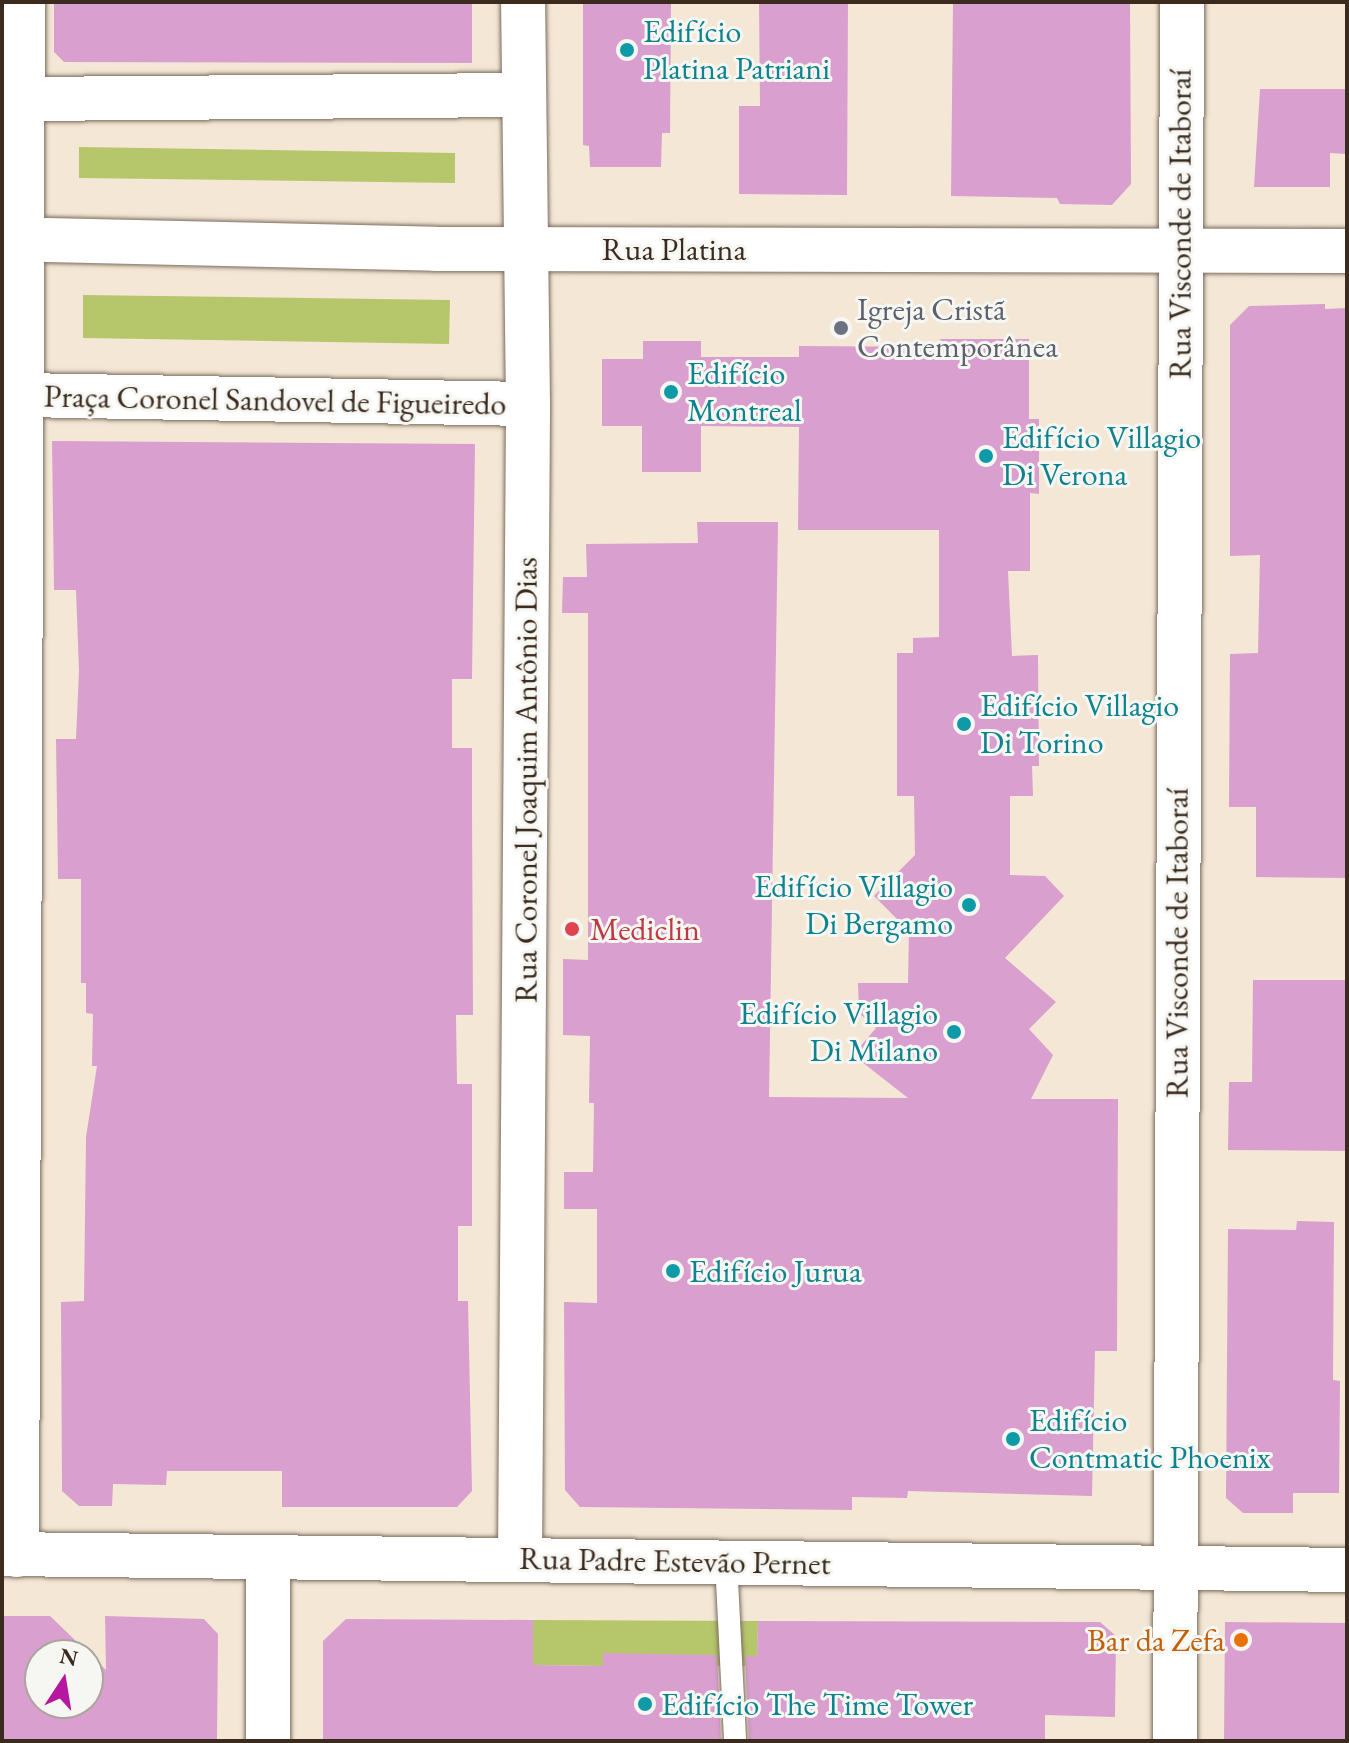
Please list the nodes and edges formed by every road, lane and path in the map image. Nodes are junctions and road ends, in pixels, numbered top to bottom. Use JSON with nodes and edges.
{"nodes":[{"id":1,"x":23,"y":2,"type":"edge"},
{"id":2,"x":523,"y":2,"type":"edge"},
{"id":3,"x":1182,"y":2,"type":"edge"},
{"id":4,"x":524,"y":95,"type":"junction"},
{"id":5,"x":23,"y":99,"type":"junction"},
{"id":6,"x":12,"y":240,"type":"edge"},
{"id":7,"x":527,"y":249,"type":"junction"},
{"id":8,"x":1179,"y":250,"type":"junction"},
{"id":9,"x":1347,"y":251,"type":"edge"},
{"id":10,"x":22,"y":395,"type":"junction"},
{"id":11,"x":528,"y":404,"type":"junction"},
{"id":12,"x":10,"y":1554,"type":"edge"},
{"id":13,"x":268,"y":1557,"type":"junction"},
{"id":14,"x":520,"y":1558,"type":"junction"},
{"id":15,"x":726,"y":1561,"type":"junction"},
{"id":16,"x":1175,"y":1568,"type":"junction"},
{"id":17,"x":1347,"y":1570,"type":"edge"},
{"id":18,"x":268,"y":1741,"type":"edge"},
{"id":19,"x":735,"y":1741,"type":"edge"},
{"id":20,"x":1175,"y":1741,"type":"edge"}],
"edges":[{"from":1,"to":5,"type":"street"},
{"from":2,"to":4,"type":"street","name":"Rua Coronel Joaquim Antônio Dias"},
{"from":3,"to":8,"type":"street","name":"Rua Visconde de Itaboraí"},
{"from":4,"to":5,"type":"street"},
{"from":4,"to":7,"type":"street","name":"Rua Coronel Joaquim Antônio Dias"},
{"from":5,"to":6,"type":"street"},
{"from":6,"to":7,"type":"street","name":"Rua Platina"},
{"from":6,"to":10,"type":"street"},
{"from":7,"to":8,"type":"street","name":"Rua Platina"},
{"from":7,"to":11,"type":"street","name":"Rua Coronel Joaquim Antônio Dias"},
{"from":8,"to":9,"type":"street","name":"Rua Platina"},
{"from":8,"to":16,"type":"street","name":"Rua Visconde de Itaboraí"},
{"from":10,"to":11,"type":"street","name":"Praça Coronel Sandovel de Figueiredo"},
{"from":10,"to":12,"type":"street"},
{"from":11,"to":14,"type":"street","name":"Rua Coronel Joaquim Antônio Dias"},
{"from":12,"to":13,"type":"street","name":"Rua Padre Estevão Pernet"},
{"from":13,"to":14,"type":"street","name":"Rua Padre Estevão Pernet"},
{"from":13,"to":18,"type":"street"},
{"from":14,"to":15,"type":"street","name":"Rua Padre Estevão Pernet"},
{"from":15,"to":16,"type":"street","name":"Rua Padre Estevão Pernet"},
{"from":15,"to":19,"type":"lane"},
{"from":16,"to":17,"type":"street","name":"Rua Padre Estevão Pernet"},
{"from":16,"to":20,"type":"street","name":"Rua Visconde de Itaboraí"}]}
